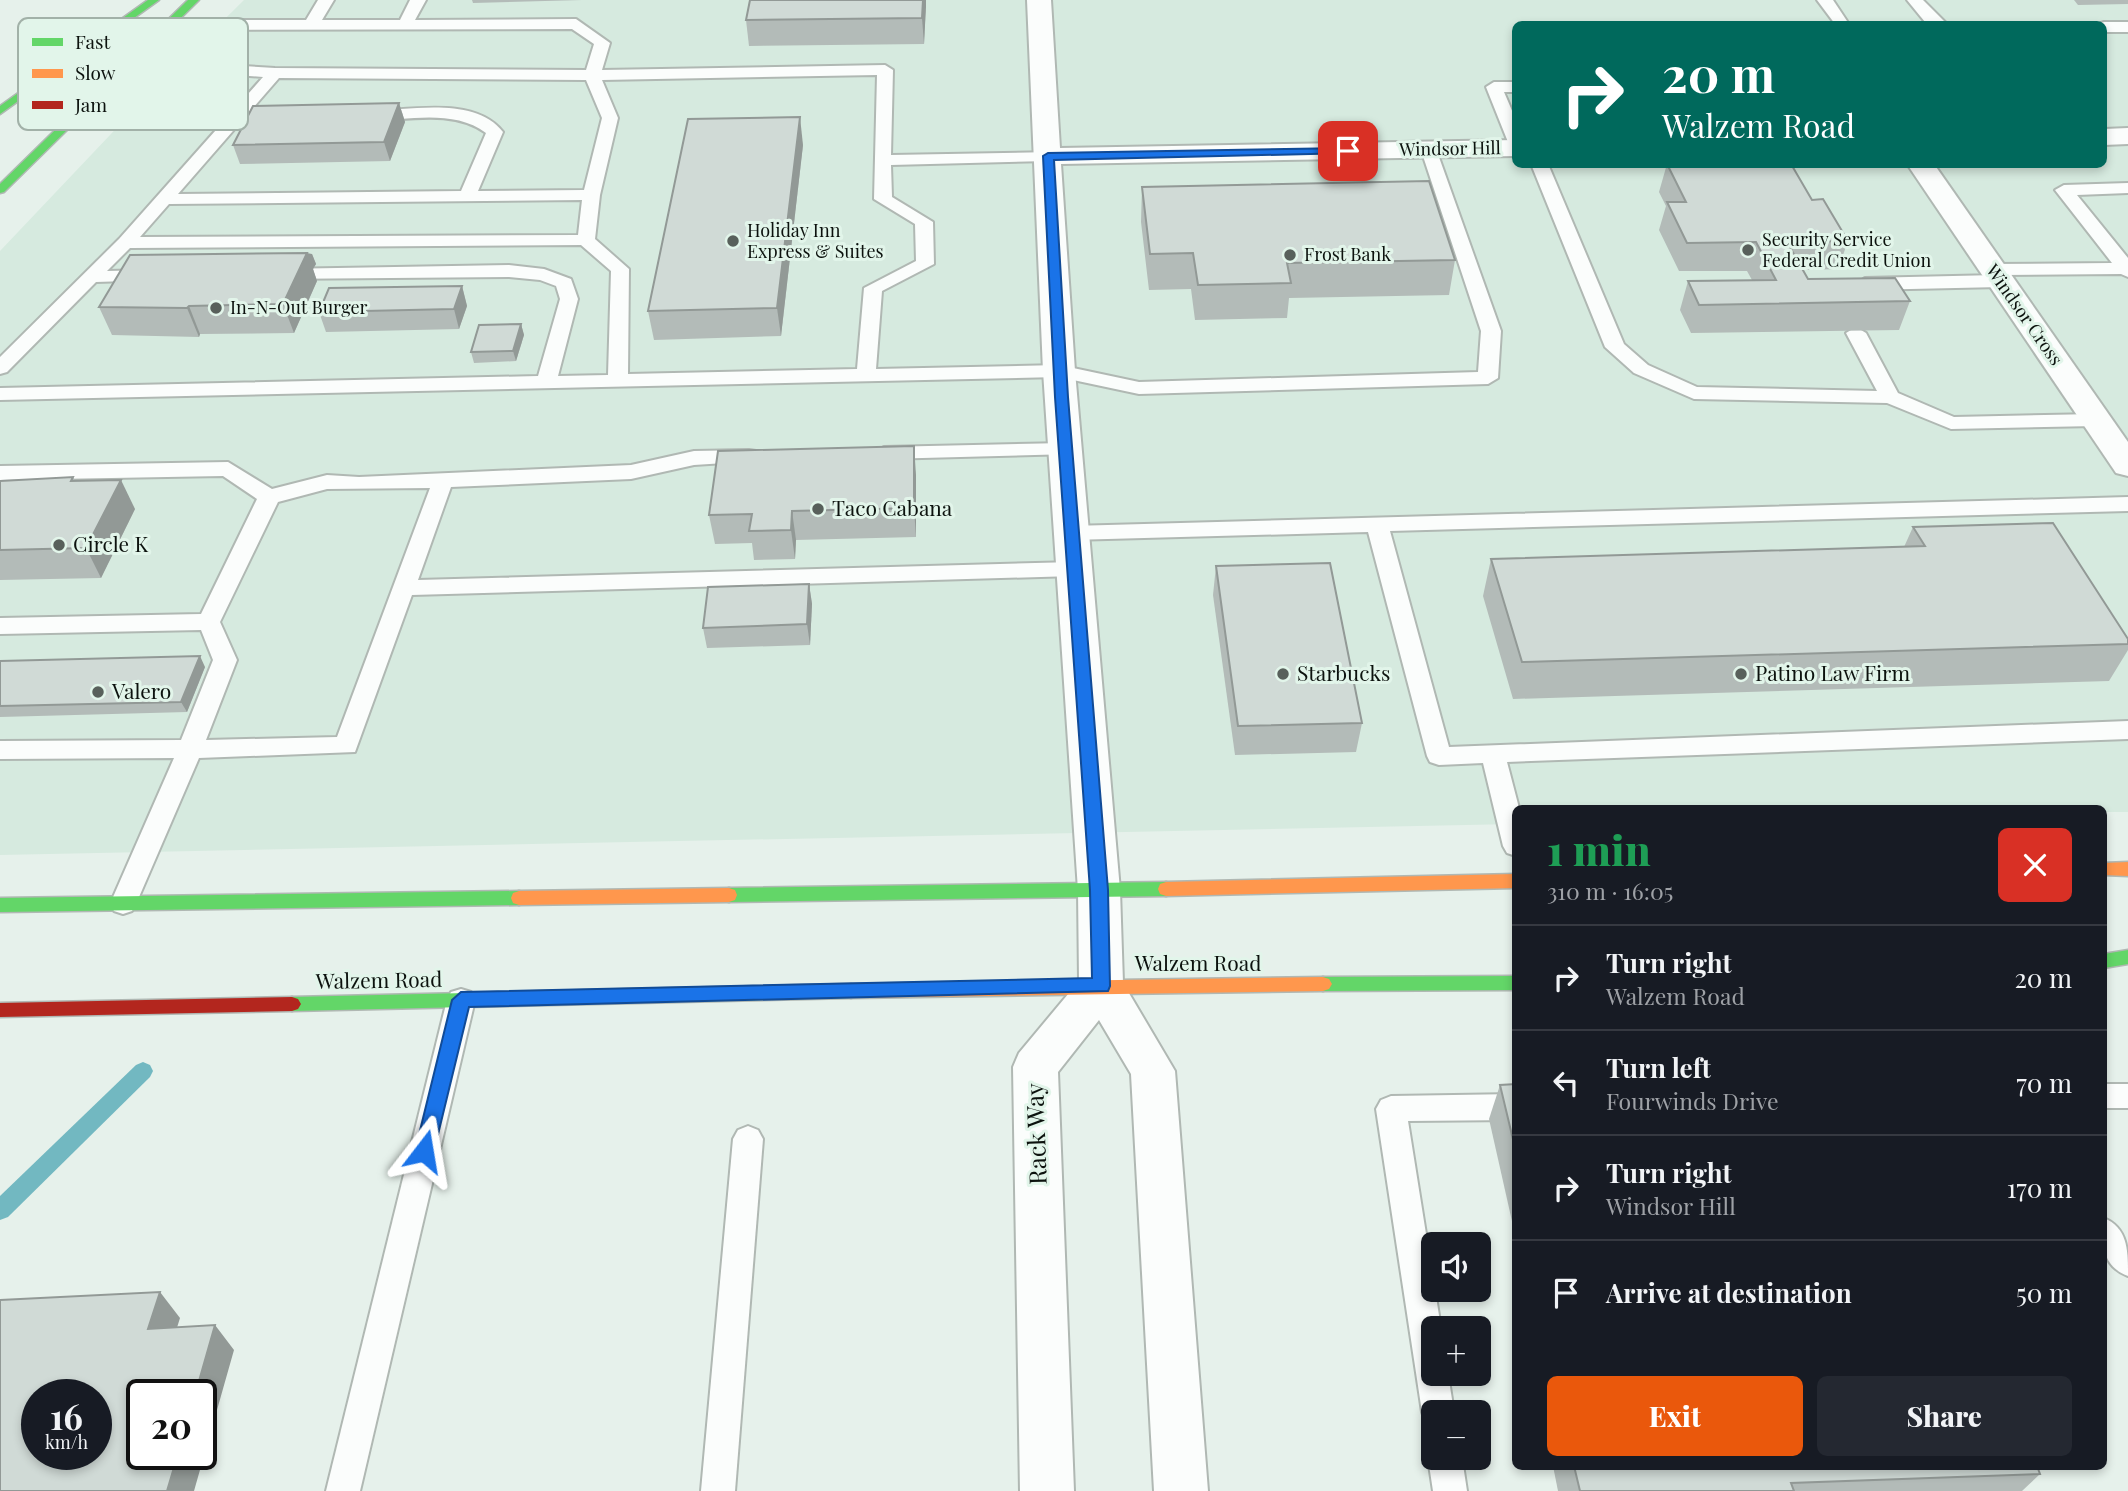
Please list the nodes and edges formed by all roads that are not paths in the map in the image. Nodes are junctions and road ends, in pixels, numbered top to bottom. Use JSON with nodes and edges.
{"nodes":[{"id":1,"x":154,"y":0,"type":"edge"},
{"id":2,"x":194,"y":0,"type":"edge"},
{"id":3,"x":326,"y":0,"type":"edge"},
{"id":4,"x":418,"y":0,"type":"edge"},
{"id":5,"x":1039,"y":0,"type":"edge"},
{"id":6,"x":1825,"y":0,"type":"edge"},
{"id":7,"x":1915,"y":0,"type":"edge"},
{"id":8,"x":129,"y":18,"type":"edge"},
{"id":9,"x":176,"y":18,"type":"edge"},
{"id":10,"x":1840,"y":21,"type":"edge"},
{"id":11,"x":1934,"y":21,"type":"edge"},
{"id":12,"x":248,"y":25,"type":"edge"},
{"id":13,"x":311,"y":25,"type":"junction"},
{"id":14,"x":405,"y":25,"type":"junction"},
{"id":15,"x":2107,"y":27,"type":"edge"},
{"id":16,"x":2128,"y":27,"type":"edge"},
{"id":17,"x":248,"y":71,"type":"edge"},
{"id":18,"x":275,"y":73,"type":"junction"},
{"id":19,"x":592,"y":75,"type":"junction"},
{"id":20,"x":1512,"y":87,"type":"edge"},
{"id":21,"x":18,"y":98,"type":"edge"},
{"id":22,"x":248,"y":103,"type":"edge"},
{"id":23,"x":0,"y":111,"type":"edge"},
{"id":24,"x":360,"y":117,"type":"edge"},
{"id":25,"x":248,"y":118,"type":"edge"},
{"id":26,"x":262,"y":118,"type":"edge"},
{"id":27,"x":61,"y":130,"type":"edge"},
{"id":28,"x":223,"y":130,"type":"edge"},
{"id":29,"x":1512,"y":132,"type":"edge"},
{"id":30,"x":2128,"y":136,"type":"edge"},
{"id":31,"x":2107,"y":137,"type":"edge"},
{"id":32,"x":1512,"y":148,"type":"edge"},
{"id":33,"x":1429,"y":149,"type":"junction"},
{"id":34,"x":1048,"y":156,"type":"junction"},
{"id":35,"x":882,"y":160,"type":"junction"},
{"id":36,"x":1541,"y":168,"type":"edge"},
{"id":37,"x":1923,"y":168,"type":"edge"},
{"id":38,"x":2128,"y":188,"type":"edge"},
{"id":39,"x":0,"y":190,"type":"edge"},
{"id":40,"x":591,"y":195,"type":"junction"},
{"id":41,"x":467,"y":197,"type":"junction"},
{"id":42,"x":161,"y":199,"type":"junction"},
{"id":43,"x":586,"y":240,"type":"junction"},
{"id":44,"x":125,"y":243,"type":"junction"},
{"id":45,"x":2127,"y":270,"type":"edge"},
{"id":46,"x":258,"y":275,"type":"edge"},
{"id":47,"x":1997,"y":275,"type":"junction"},
{"id":48,"x":175,"y":276,"type":"edge"},
{"id":49,"x":91,"y":277,"type":"junction"},
{"id":50,"x":1852,"y":284,"type":"edge"},
{"id":51,"x":1856,"y":333,"type":"edge"},
{"id":52,"x":0,"y":368,"type":"edge"},
{"id":53,"x":1059,"y":371,"type":"junction"},
{"id":54,"x":866,"y":375,"type":"junction"},
{"id":55,"x":618,"y":380,"type":"junction"},
{"id":56,"x":546,"y":382,"type":"junction"},
{"id":57,"x":0,"y":394,"type":"edge"},
{"id":58,"x":1890,"y":397,"type":"junction"},
{"id":59,"x":2096,"y":421,"type":"junction"},
{"id":60,"x":1065,"y":449,"type":"junction"},
{"id":61,"x":859,"y":453,"type":"edge"},
{"id":62,"x":777,"y":456,"type":"edge"},
{"id":63,"x":2125,"y":457,"type":"edge"},
{"id":64,"x":0,"y":473,"type":"edge"},
{"id":65,"x":443,"y":480,"type":"junction"},
{"id":66,"x":269,"y":497,"type":"junction"},
{"id":67,"x":2128,"y":504,"type":"edge"},
{"id":68,"x":1377,"y":525,"type":"junction"},
{"id":69,"x":1071,"y":533,"type":"junction"},
{"id":70,"x":1074,"y":569,"type":"junction"},
{"id":71,"x":403,"y":588,"type":"junction"},
{"id":72,"x":209,"y":622,"type":"junction"},
{"id":73,"x":0,"y":626,"type":"edge"},
{"id":74,"x":2128,"y":730,"type":"edge"},
{"id":75,"x":190,"y":749,"type":"junction"},
{"id":76,"x":0,"y":750,"type":"edge"},
{"id":77,"x":1493,"y":754,"type":"junction"},
{"id":78,"x":1512,"y":830,"type":"edge"},
{"id":79,"x":2107,"y":869,"type":"edge"},
{"id":80,"x":2128,"y":869,"type":"edge"},
{"id":81,"x":1512,"y":881,"type":"edge"},
{"id":82,"x":1099,"y":890,"type":"junction"},
{"id":83,"x":123,"y":904,"type":"junction"},
{"id":84,"x":0,"y":905,"type":"edge"},
{"id":85,"x":2128,"y":957,"type":"edge"},
{"id":86,"x":2107,"y":960,"type":"edge"},
{"id":87,"x":1512,"y":983,"type":"edge"},
{"id":88,"x":1101,"y":986,"type":"junction"},
{"id":89,"x":461,"y":1000,"type":"junction"},
{"id":90,"x":0,"y":1010,"type":"edge"},
{"id":91,"x":2107,"y":1096,"type":"edge"},
{"id":92,"x":2128,"y":1096,"type":"edge"},
{"id":93,"x":1512,"y":1107,"type":"edge"},
{"id":94,"x":748,"y":1139,"type":"dead end"},
{"id":95,"x":2107,"y":1235,"type":"edge"},
{"id":96,"x":2128,"y":1262,"type":"edge"},
{"id":97,"x":1436,"y":1400,"type":"edge"},
{"id":98,"x":1447,"y":1470,"type":"edge"},
{"id":99,"x":343,"y":1491,"type":"edge"},
{"id":100,"x":718,"y":1491,"type":"edge"},
{"id":101,"x":1047,"y":1491,"type":"edge"},
{"id":102,"x":1181,"y":1491,"type":"edge"},
{"id":103,"x":1450,"y":1491,"type":"edge"}],
"edges":[{"from":1,"to":8,"type":"main road"},
{"from":2,"to":9,"type":"main road"},
{"from":3,"to":13,"type":"lane"},
{"from":4,"to":14,"type":"lane"},
{"from":5,"to":34,"type":"street"},
{"from":6,"to":10,"type":"lane"},
{"from":7,"to":11,"type":"lane"},
{"from":12,"to":13,"type":"lane"},
{"from":13,"to":14,"type":"lane"},
{"from":14,"to":19,"type":"lane"},
{"from":15,"to":16,"type":"lane"},
{"from":17,"to":18,"type":"lane"},
{"from":18,"to":19,"type":"lane"},
{"from":18,"to":22,"type":"lane"},
{"from":19,"to":35,"type":"lane"},
{"from":19,"to":40,"type":"lane"},
{"from":20,"to":29,"type":"lane"},
{"from":21,"to":23,"type":"main road"},
{"from":24,"to":41,"type":"lane"},
{"from":25,"to":26,"type":"lane"},
{"from":27,"to":39,"type":"main road"},
{"from":28,"to":42,"type":"lane"},
{"from":30,"to":31,"type":"street"},
{"from":32,"to":33,"type":"street","name":"Windsor Hill"},
{"from":33,"to":34,"type":"street","name":"Windsor Hill"},
{"from":33,"to":53,"type":"lane"},
{"from":34,"to":35,"type":"lane"},
{"from":34,"to":53,"type":"street"},
{"from":35,"to":54,"type":"lane"},
{"from":36,"to":58,"type":"lane"},
{"from":37,"to":47,"type":"street","name":"Windsor Cross"},
{"from":38,"to":45,"type":"lane"},
{"from":40,"to":41,"type":"lane"},
{"from":40,"to":43,"type":"lane"},
{"from":41,"to":42,"type":"lane"},
{"from":42,"to":44,"type":"lane"},
{"from":43,"to":44,"type":"lane"},
{"from":43,"to":55,"type":"lane"},
{"from":44,"to":49,"type":"lane"},
{"from":45,"to":47,"type":"lane"},
{"from":46,"to":56,"type":"lane"},
{"from":47,"to":50,"type":"lane"},
{"from":47,"to":59,"type":"street","name":"Windsor Cross"},
{"from":48,"to":49,"type":"lane"},
{"from":49,"to":52,"type":"lane"},
{"from":51,"to":58,"type":"lane"},
{"from":53,"to":54,"type":"lane"},
{"from":53,"to":60,"type":"street"},
{"from":54,"to":55,"type":"lane"},
{"from":55,"to":56,"type":"lane"},
{"from":56,"to":57,"type":"lane"},
{"from":58,"to":59,"type":"lane"},
{"from":59,"to":63,"type":"street","name":"Windsor Cross"},
{"from":60,"to":61,"type":"lane"},
{"from":60,"to":69,"type":"street"},
{"from":62,"to":65,"type":"lane"},
{"from":64,"to":66,"type":"lane"},
{"from":65,"to":66,"type":"lane"},
{"from":65,"to":71,"type":"lane"},
{"from":66,"to":72,"type":"lane"},
{"from":67,"to":68,"type":"lane"},
{"from":68,"to":69,"type":"lane"},
{"from":68,"to":77,"type":"lane"},
{"from":69,"to":70,"type":"street"},
{"from":70,"to":71,"type":"lane"},
{"from":70,"to":82,"type":"street"},
{"from":71,"to":75,"type":"lane"},
{"from":72,"to":73,"type":"lane"},
{"from":72,"to":75,"type":"lane"},
{"from":74,"to":77,"type":"lane"},
{"from":75,"to":76,"type":"lane"},
{"from":75,"to":83,"type":"lane"},
{"from":77,"to":78,"type":"lane"},
{"from":79,"to":80,"type":"main road"},
{"from":81,"to":82,"type":"main road"},
{"from":82,"to":83,"type":"main road"},
{"from":82,"to":88,"type":"street"},
{"from":83,"to":84,"type":"main road"},
{"from":85,"to":86,"type":"main road"},
{"from":87,"to":88,"type":"main road","name":"Walzem Road"},
{"from":88,"to":89,"type":"main road","name":"Walzem Road"},
{"from":88,"to":101,"type":"street","name":"Rack Way"},
{"from":88,"to":102,"type":"street"},
{"from":89,"to":90,"type":"main road","name":"Walzem Road"},
{"from":89,"to":99,"type":"lane"},
{"from":91,"to":92,"type":"lane"},
{"from":93,"to":97,"type":"lane"},
{"from":94,"to":100,"type":"lane"},
{"from":95,"to":96,"type":"lane"},
{"from":98,"to":103,"type":"lane"}]}
